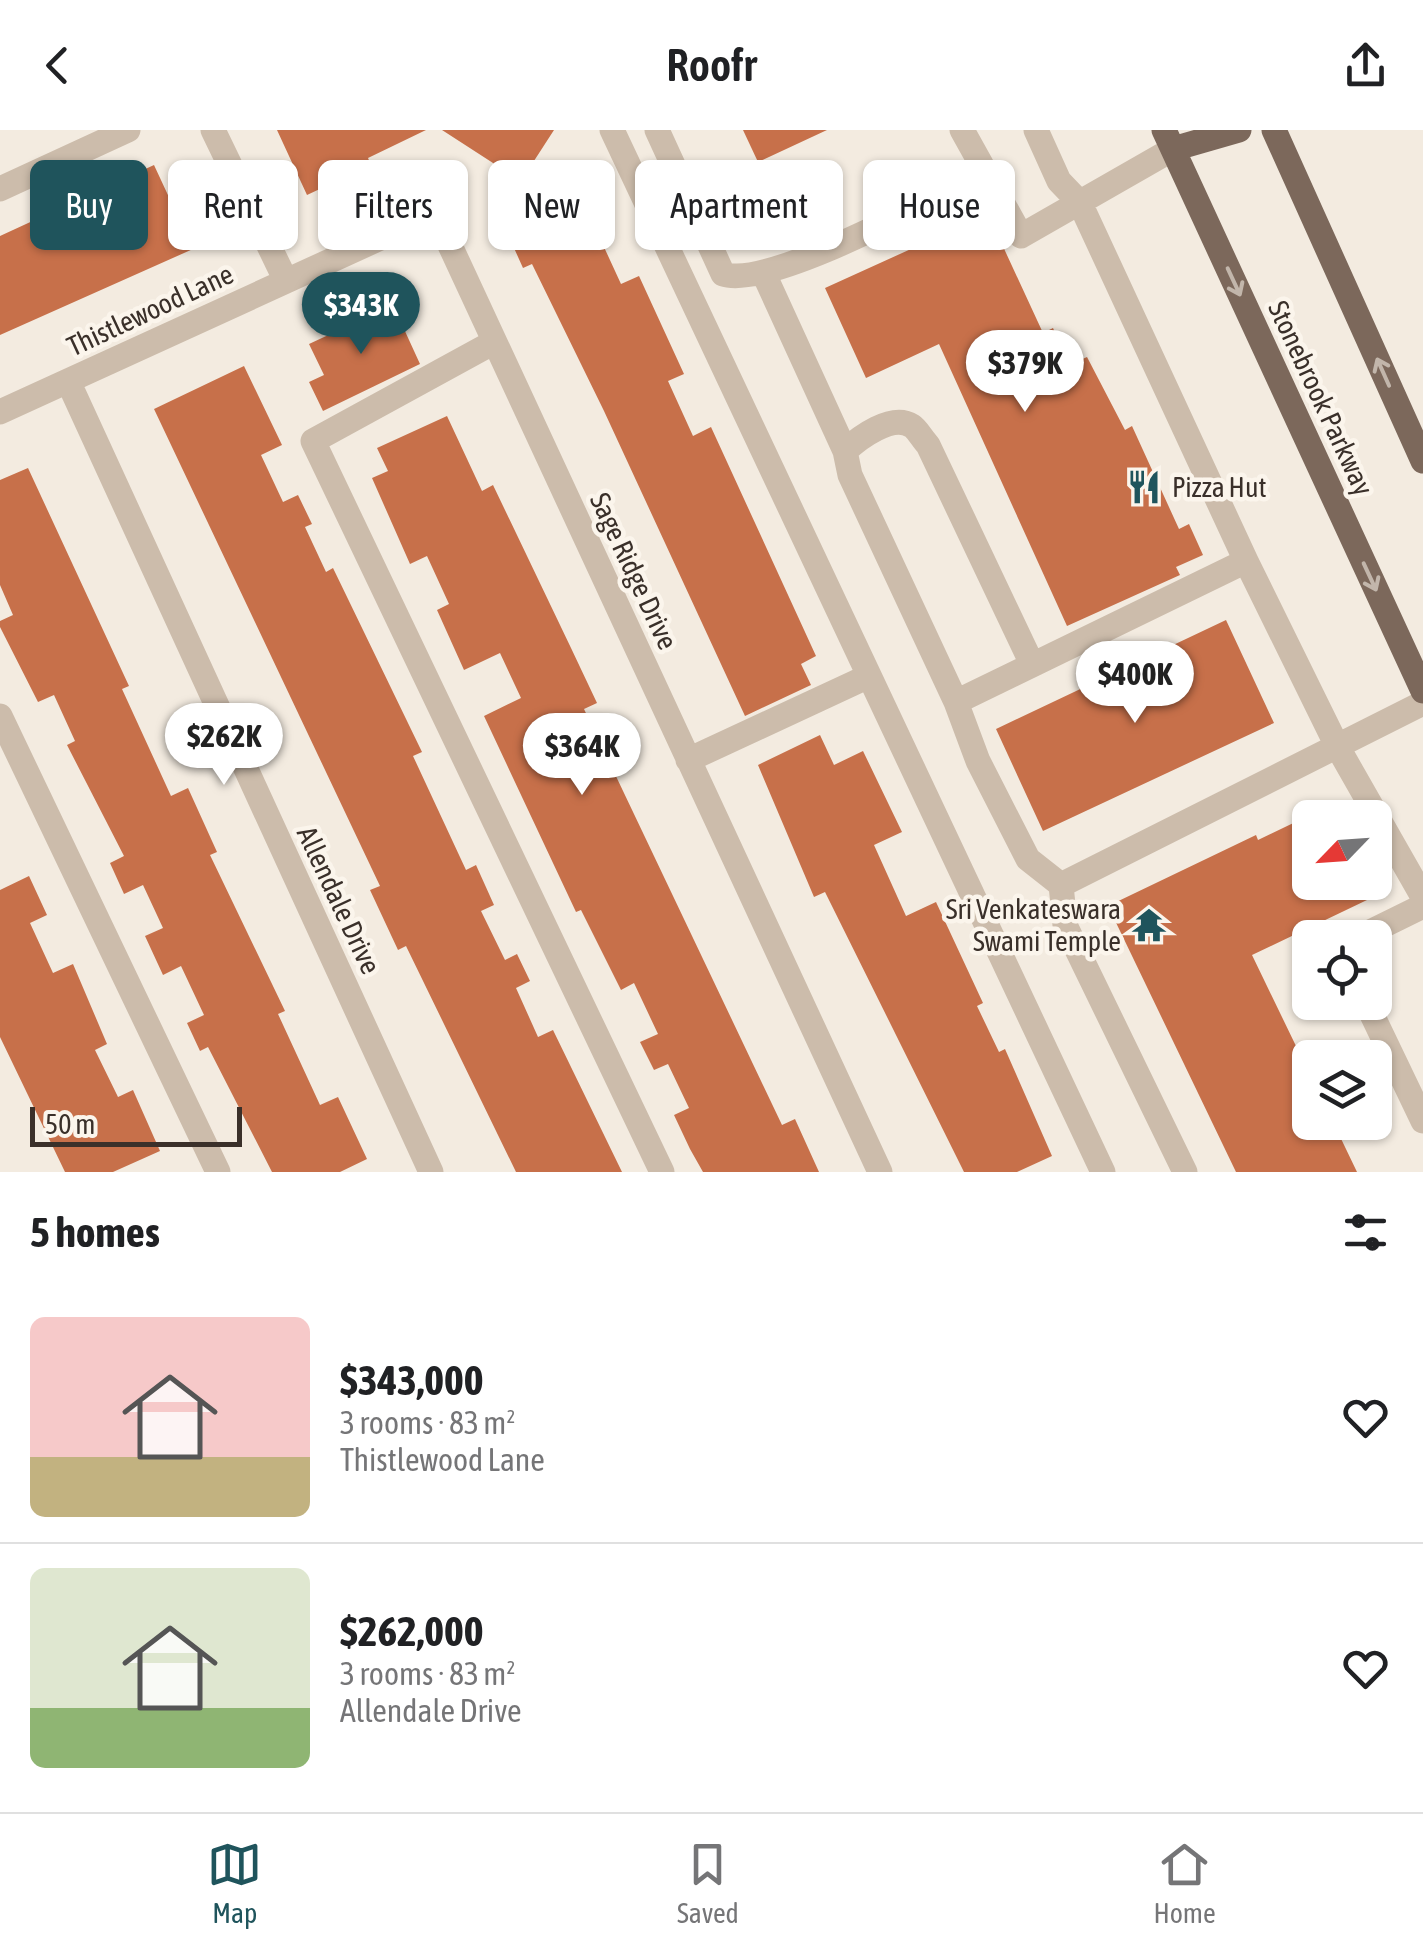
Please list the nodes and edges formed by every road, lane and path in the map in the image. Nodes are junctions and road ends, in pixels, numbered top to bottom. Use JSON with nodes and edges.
{"nodes":[{"id":1,"x":128,"y":130,"type":"edge"},
{"id":2,"x":213,"y":130,"type":"edge"},
{"id":3,"x":612,"y":130,"type":"edge"},
{"id":4,"x":657,"y":130,"type":"edge"},
{"id":5,"x":962,"y":130,"type":"edge"},
{"id":6,"x":1036,"y":130,"type":"edge"},
{"id":7,"x":1239,"y":130,"type":"edge"},
{"id":8,"x":1274,"y":130,"type":"edge"},
{"id":9,"x":1168,"y":140,"type":"edge"},
{"id":10,"x":979,"y":160,"type":"edge"},
{"id":11,"x":0,"y":189,"type":"edge"},
{"id":12,"x":1080,"y":203,"type":"junction"},
{"id":13,"x":1015,"y":225,"type":"edge"},
{"id":14,"x":863,"y":229,"type":"edge"},
{"id":15,"x":355,"y":250,"type":"edge"},
{"id":16,"x":451,"y":250,"type":"edge"},
{"id":17,"x":764,"y":274,"type":"junction"},
{"id":18,"x":286,"y":282,"type":"junction"},
{"id":19,"x":494,"y":342,"type":"junction"},
{"id":20,"x":68,"y":381,"type":"junction"},
{"id":21,"x":0,"y":412,"type":"edge"},
{"id":22,"x":845,"y":451,"type":"junction"},
{"id":23,"x":1423,"y":461,"type":"edge"},
{"id":24,"x":1246,"y":561,"type":"junction"},
{"id":25,"x":1032,"y":664,"type":"junction"},
{"id":26,"x":869,"y":676,"type":"junction"},
{"id":27,"x":1423,"y":691,"type":"edge"},
{"id":28,"x":956,"y":702,"type":"junction"},
{"id":29,"x":1423,"y":703,"type":"edge"},
{"id":30,"x":0,"y":716,"type":"edge"},
{"id":31,"x":1337,"y":746,"type":"junction"},
{"id":32,"x":688,"y":760,"type":"junction"},
{"id":33,"x":1061,"y":885,"type":"junction"},
{"id":34,"x":1423,"y":897,"type":"edge"},
{"id":35,"x":1423,"y":906,"type":"edge"},
{"id":36,"x":1392,"y":921,"type":"edge"},
{"id":37,"x":1375,"y":1020,"type":"edge"},
{"id":38,"x":1423,"y":1121,"type":"edge"},
{"id":39,"x":218,"y":1172,"type":"edge"},
{"id":40,"x":431,"y":1172,"type":"edge"},
{"id":41,"x":662,"y":1172,"type":"edge"},
{"id":42,"x":880,"y":1172,"type":"edge"},
{"id":43,"x":1103,"y":1172,"type":"edge"},
{"id":44,"x":1185,"y":1172,"type":"edge"}],
"edges":[{"from":1,"to":11,"type":"street"},
{"from":2,"to":18,"type":"street"},
{"from":3,"to":26,"type":"street"},
{"from":4,"to":17,"type":"street"},
{"from":5,"to":10,"type":"street"},
{"from":6,"to":12,"type":"street"},
{"from":7,"to":9,"type":"main road"},
{"from":23,"to":8,"type":"main road","one_way":true},
{"from":9,"to":12,"type":"street"},
{"from":9,"to":27,"type":"main road","name":"Stonebrook Parkway","one_way":true},
{"from":12,"to":13,"type":"street"},
{"from":12,"to":24,"type":"street"},
{"from":14,"to":17,"type":"street"},
{"from":15,"to":18,"type":"street","name":"Thistlewood Lane"},
{"from":16,"to":19,"type":"street","name":"Sage Ridge Drive"},
{"from":17,"to":22,"type":"street"},
{"from":18,"to":20,"type":"street","name":"Thistlewood Lane"},
{"from":19,"to":32,"type":"street","name":"Sage Ridge Drive"},
{"from":19,"to":41,"type":"street"},
{"from":20,"to":21,"type":"street","name":"Thistlewood Lane"},
{"from":20,"to":40,"type":"street","name":"Allendale Drive"},
{"from":22,"to":25,"type":"street"},
{"from":22,"to":28,"type":"street"},
{"from":24,"to":25,"type":"street"},
{"from":24,"to":31,"type":"street"},
{"from":25,"to":28,"type":"street"},
{"from":26,"to":32,"type":"street"},
{"from":26,"to":43,"type":"street"},
{"from":28,"to":33,"type":"street"},
{"from":29,"to":31,"type":"street"},
{"from":30,"to":39,"type":"street"},
{"from":31,"to":33,"type":"street"},
{"from":31,"to":34,"type":"street"},
{"from":32,"to":42,"type":"street","name":"Sage Ridge Drive"},
{"from":33,"to":44,"type":"street"},
{"from":35,"to":36,"type":"street"},
{"from":37,"to":38,"type":"street"}]}
